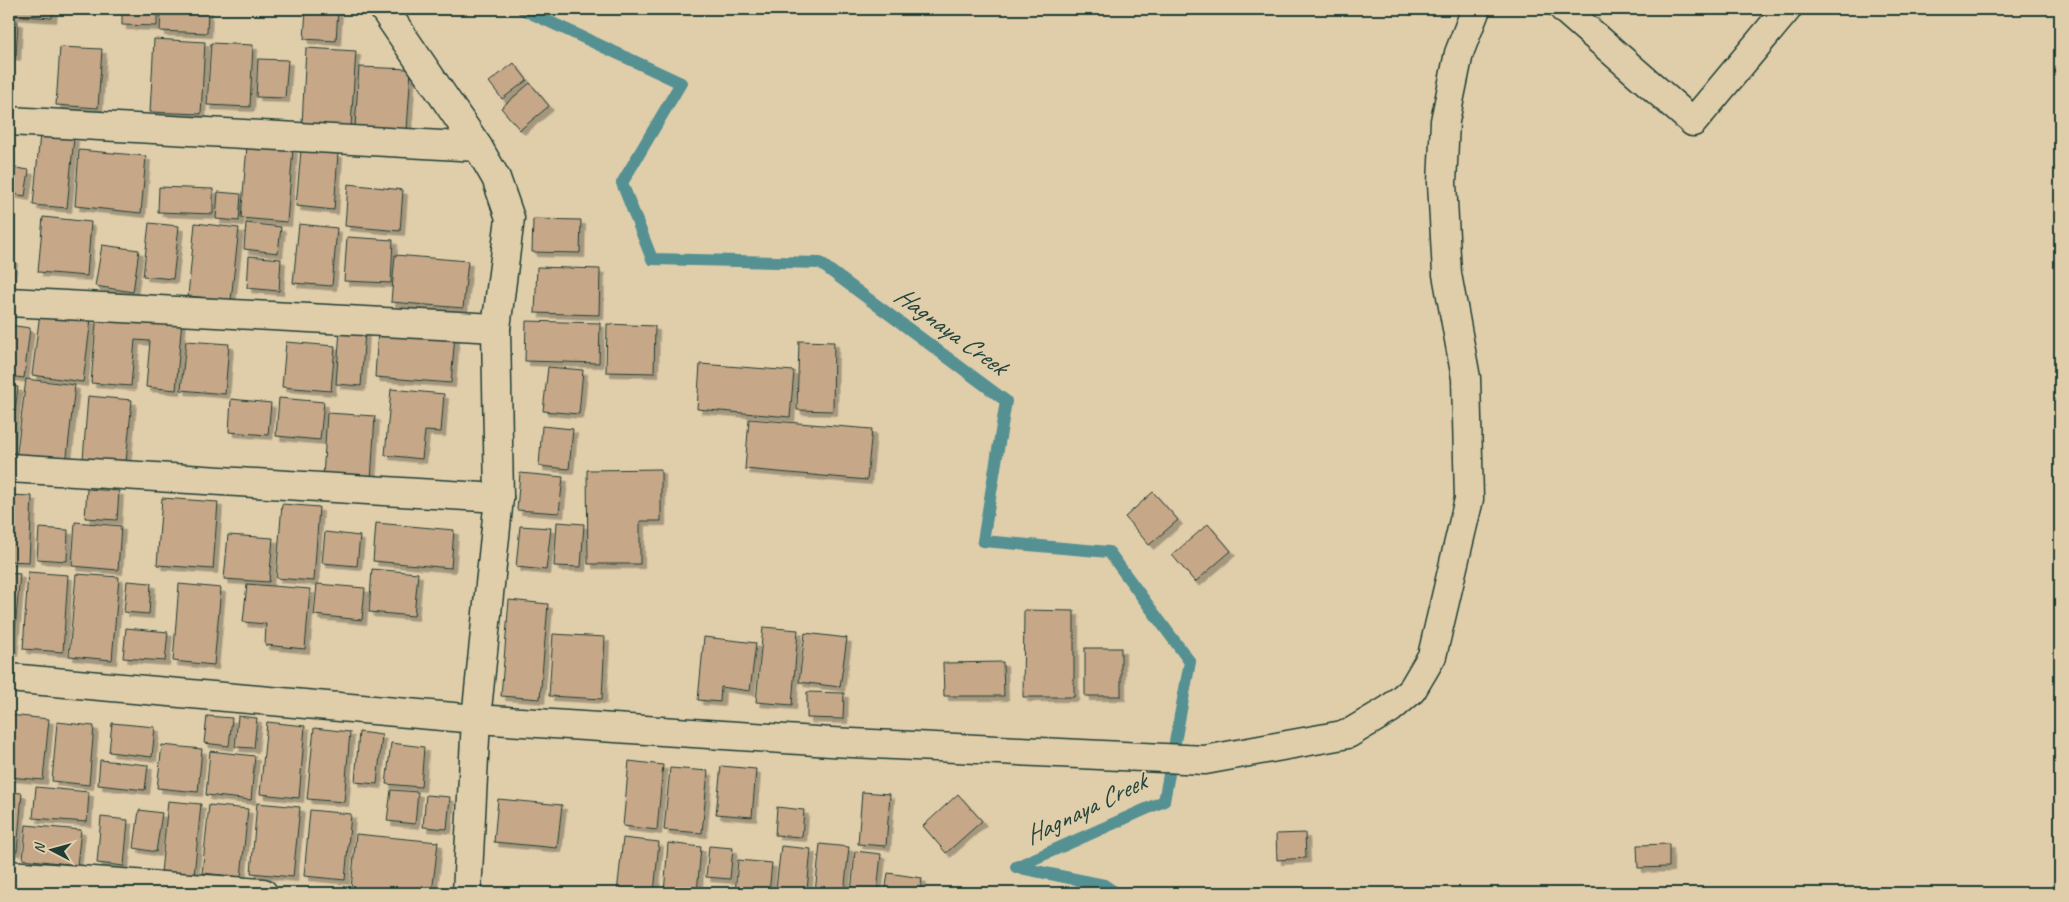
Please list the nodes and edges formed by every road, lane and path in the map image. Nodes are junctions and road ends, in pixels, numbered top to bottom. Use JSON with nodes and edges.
{"nodes":[{"id":1,"x":384,"y":9,"type":"edge"},
{"id":2,"x":1476,"y":9,"type":"edge"},
{"id":3,"x":1564,"y":9,"type":"edge"},
{"id":4,"x":1787,"y":9,"type":"edge"},
{"id":5,"x":9,"y":121,"type":"edge"},
{"id":6,"x":478,"y":147,"type":"junction"},
{"id":7,"x":9,"y":302,"type":"edge"},
{"id":8,"x":496,"y":328,"type":"junction"},
{"id":9,"x":9,"y":468,"type":"edge"},
{"id":10,"x":499,"y":498,"type":"junction"},
{"id":11,"x":9,"y":678,"type":"edge"},
{"id":12,"x":476,"y":719,"type":"junction"},
{"id":13,"x":9,"y":875,"type":"edge"},
{"id":14,"x":264,"y":893,"type":"edge"},
{"id":15,"x":467,"y":893,"type":"edge"}],
"edges":[{"from":1,"to":6,"type":"street"},
{"from":2,"to":12,"type":"street"},
{"from":3,"to":4,"type":"street"},
{"from":5,"to":6,"type":"street"},
{"from":6,"to":8,"type":"street"},
{"from":7,"to":8,"type":"street"},
{"from":8,"to":10,"type":"street"},
{"from":9,"to":10,"type":"street"},
{"from":10,"to":12,"type":"street"},
{"from":11,"to":12,"type":"street"},
{"from":12,"to":15,"type":"street"},
{"from":13,"to":14,"type":"street"}]}
